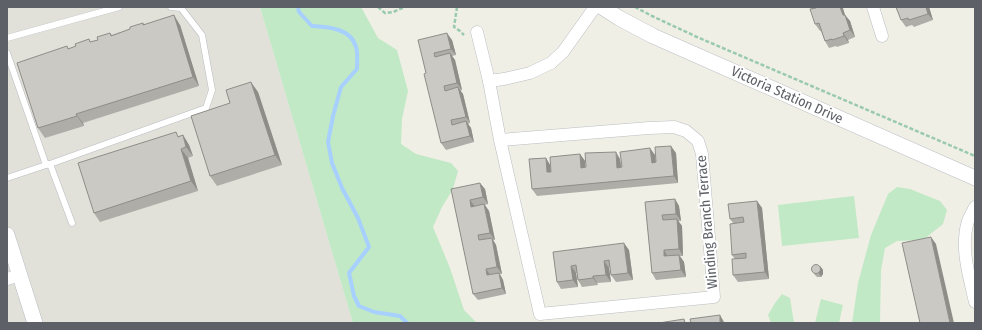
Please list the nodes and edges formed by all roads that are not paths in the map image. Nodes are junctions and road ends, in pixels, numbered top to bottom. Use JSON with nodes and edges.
{"nodes":[{"id":1,"x":119,"y":7,"type":"edge"},
{"id":2,"x":171,"y":7,"type":"edge"},
{"id":3,"x":595,"y":7,"type":"edge"},
{"id":4,"x":602,"y":7,"type":"edge"},
{"id":5,"x":873,"y":7,"type":"edge"},
{"id":6,"x":477,"y":34,"type":"road end"},
{"id":7,"x":882,"y":36,"type":"dead end"},
{"id":8,"x":7,"y":38,"type":"edge"},
{"id":9,"x":7,"y":53,"type":"edge"},
{"id":10,"x":489,"y":81,"type":"junction"},
{"id":11,"x":500,"y":140,"type":"junction"},
{"id":12,"x":48,"y":164,"type":"junction"},
{"id":13,"x":7,"y":178,"type":"edge"},
{"id":14,"x":975,"y":178,"type":"edge"},
{"id":15,"x":975,"y":207,"type":"edge"},
{"id":16,"x":72,"y":223,"type":"dead end"},
{"id":17,"x":7,"y":235,"type":"edge"},
{"id":18,"x":13,"y":277,"type":"edge"},
{"id":19,"x":975,"y":302,"type":"edge"},
{"id":20,"x":35,"y":323,"type":"edge"}],
"edges":[{"from":1,"to":8,"type":"lane"},
{"from":2,"to":12,"type":"lane"},
{"from":3,"to":10,"type":"street"},
{"from":4,"to":14,"type":"street","name":"Victoria Station Drive"},
{"from":5,"to":7,"type":"street"},
{"from":6,"to":10,"type":"street","name":"Winding Branch Terrace"},
{"from":9,"to":12,"type":"lane"},
{"from":10,"to":11,"type":"street","name":"Winding Branch Terrace"},
{"from":11,"to":11,"type":"street","name":"Winding Branch Terrace"},
{"from":12,"to":13,"type":"lane"},
{"from":12,"to":16,"type":"lane"},
{"from":15,"to":19,"type":"street"},
{"from":17,"to":18,"type":"street"},
{"from":18,"to":20,"type":"street"}]}
